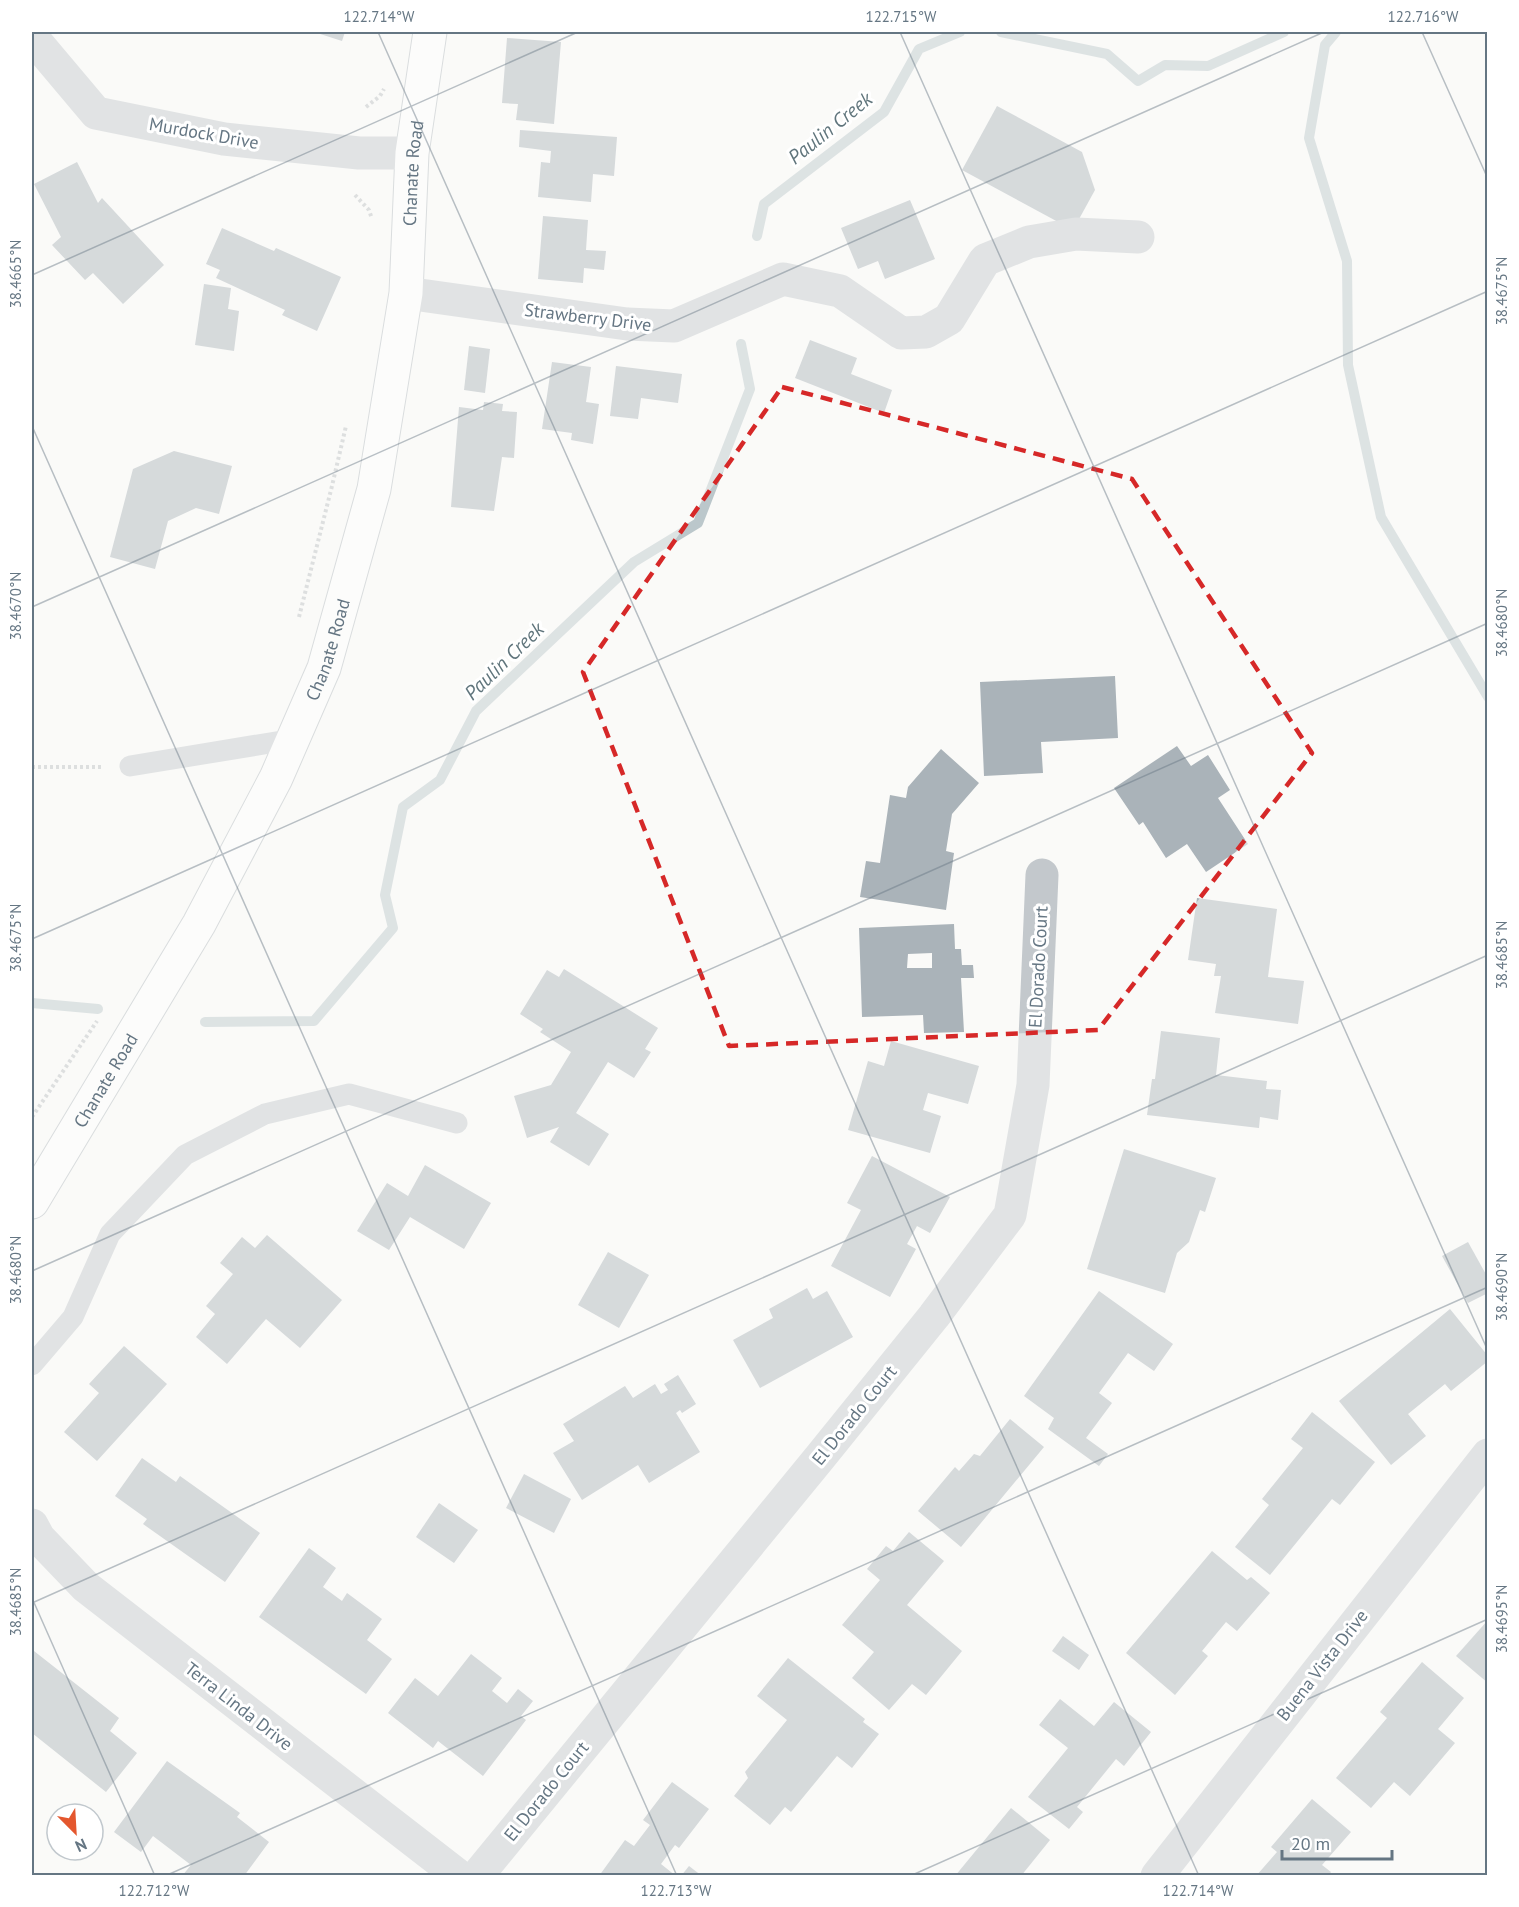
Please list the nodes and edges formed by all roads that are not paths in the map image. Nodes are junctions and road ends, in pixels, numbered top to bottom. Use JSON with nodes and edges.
{"nodes":[{"id":1,"x":430,"y":32,"type":"edge"},
{"id":2,"x":32,"y":37,"type":"edge"},
{"id":3,"x":412,"y":153,"type":"junction"},
{"id":4,"x":1138,"y":237,"type":"dead end"},
{"id":5,"x":406,"y":293,"type":"junction"},
{"id":6,"x":294,"y":739,"type":"junction"},
{"id":7,"x":130,"y":766,"type":"road end"},
{"id":8,"x":1042,"y":875,"type":"dead end"},
{"id":9,"x":457,"y":1123,"type":"dead end"},
{"id":10,"x":32,"y":1202,"type":"edge"},
{"id":11,"x":32,"y":1365,"type":"edge"},
{"id":12,"x":1488,"y":1455,"type":"edge"},
{"id":13,"x":32,"y":1525,"type":"edge"},
{"id":14,"x":459,"y":1875,"type":"edge"},
{"id":15,"x":477,"y":1875,"type":"edge"},
{"id":16,"x":1157,"y":1875,"type":"edge"}],
"edges":[{"from":1,"to":3,"type":"street","name":"Chanate Road"},
{"from":2,"to":3,"type":"street","name":"Murdock Drive"},
{"from":3,"to":5,"type":"street","name":"Chanate Road"},
{"from":4,"to":5,"type":"street","name":"Strawberry Drive"},
{"from":5,"to":6,"type":"street","name":"Chanate Road"},
{"from":6,"to":7,"type":"lane"},
{"from":6,"to":10,"type":"street","name":"Chanate Road"},
{"from":8,"to":15,"type":"street","name":"El Dorado Court"},
{"from":9,"to":11,"type":"lane"},
{"from":12,"to":16,"type":"street","name":"Buena Vista Drive"},
{"from":13,"to":14,"type":"street","name":"Terra Linda Drive"}]}
